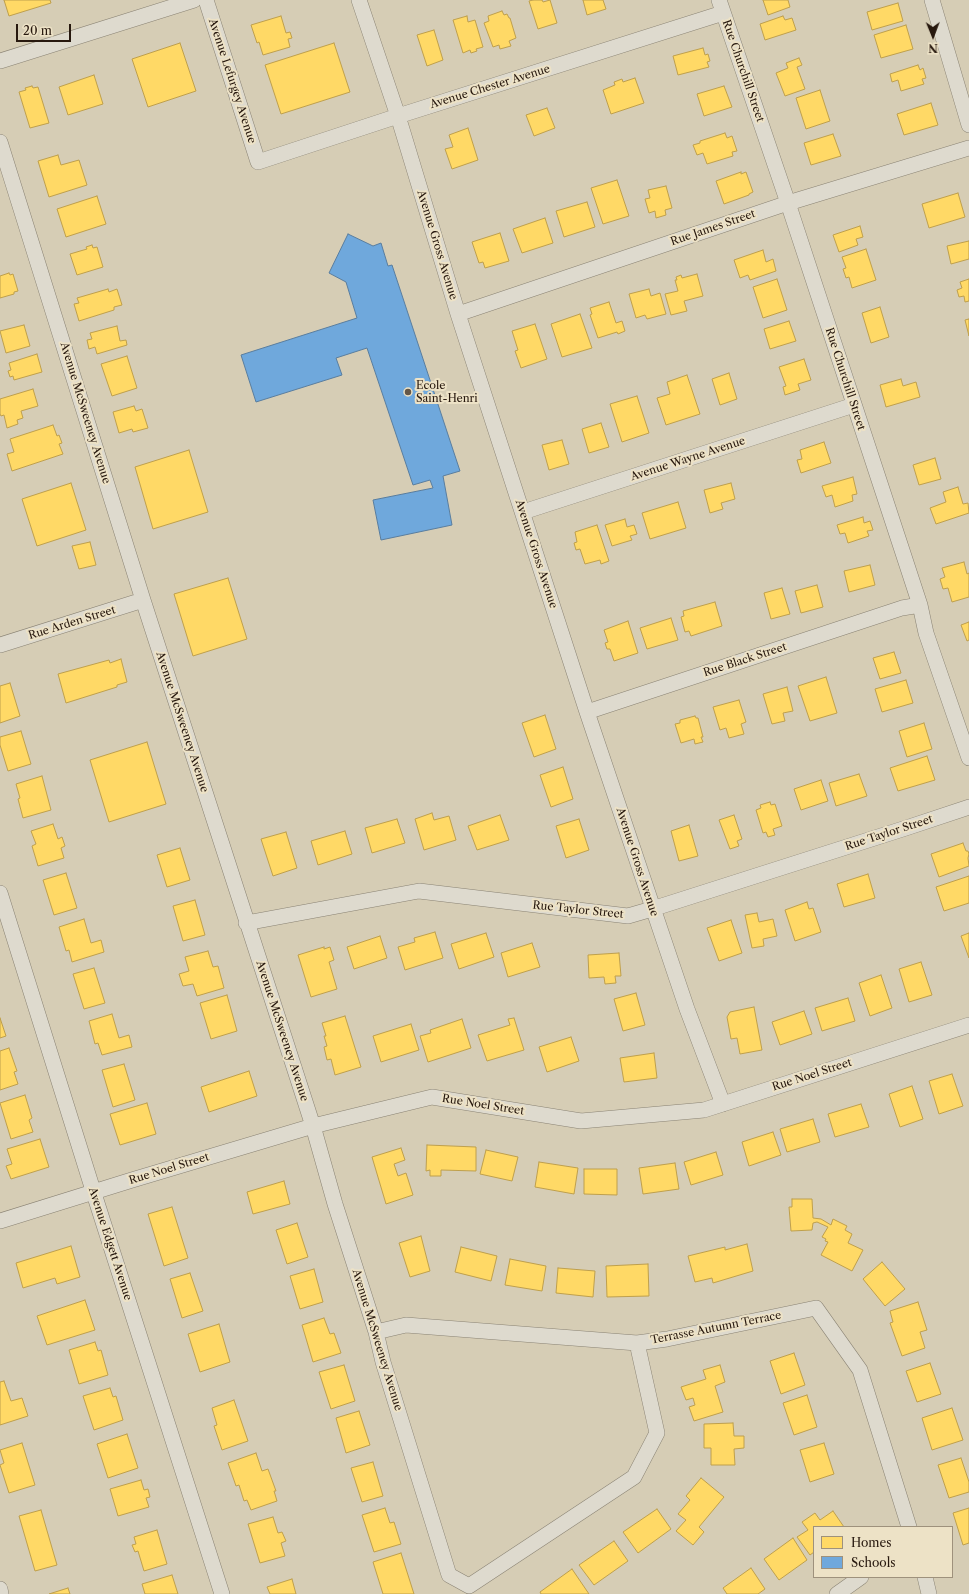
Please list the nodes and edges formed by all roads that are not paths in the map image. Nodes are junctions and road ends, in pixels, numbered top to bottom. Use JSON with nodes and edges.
{"nodes":[{"id":1,"x":194,"y":0,"type":"edge"},
{"id":2,"x":206,"y":0,"type":"edge"},
{"id":3,"x":359,"y":0,"type":"edge"},
{"id":4,"x":932,"y":0,"type":"edge"},
{"id":5,"x":721,"y":7,"type":"edge"},
{"id":6,"x":0,"y":61,"type":"edge"},
{"id":7,"x":398,"y":116,"type":"junction"},
{"id":8,"x":968,"y":120,"type":"edge"},
{"id":9,"x":0,"y":142,"type":"edge"},
{"id":10,"x":969,"y":148,"type":"edge"},
{"id":11,"x":258,"y":162,"type":"joint"},
{"id":12,"x":788,"y":203,"type":"junction"},
{"id":13,"x":458,"y":314,"type":"junction"},
{"id":14,"x":854,"y":405,"type":"junction"},
{"id":15,"x":523,"y":512,"type":"junction"},
{"id":16,"x":143,"y":600,"type":"junction"},
{"id":17,"x":920,"y":605,"type":"junction"},
{"id":18,"x":0,"y":645,"type":"edge"},
{"id":19,"x":587,"y":712,"type":"junction"},
{"id":20,"x":969,"y":758,"type":"edge"},
{"id":21,"x":969,"y":807,"type":"edge"},
{"id":22,"x":0,"y":893,"type":"edge"},
{"id":23,"x":652,"y":910,"type":"junction"},
{"id":24,"x":246,"y":923,"type":"junction"},
{"id":25,"x":969,"y":1025,"type":"edge"},
{"id":26,"x":723,"y":1104,"type":"junction"},
{"id":27,"x":313,"y":1126,"type":"junction"},
{"id":28,"x":94,"y":1192,"type":"junction"},
{"id":29,"x":0,"y":1221,"type":"edge"},
{"id":30,"x":376,"y":1332,"type":"junction"},
{"id":31,"x":637,"y":1343,"type":"junction"},
{"id":32,"x":909,"y":1526,"type":"edge"},
{"id":33,"x":860,"y":1578,"type":"edge"},
{"id":34,"x":924,"y":1578,"type":"edge"},
{"id":35,"x":0,"y":1589,"type":"edge"},
{"id":36,"x":2,"y":1594,"type":"edge"},
{"id":37,"x":222,"y":1594,"type":"edge"},
{"id":38,"x":837,"y":1594,"type":"edge"},
{"id":39,"x":929,"y":1594,"type":"edge"}],
"edges":[{"from":1,"to":6,"type":"street"},
{"from":2,"to":11,"type":"street","name":"Avenue Lefurgey Avenue"},
{"from":3,"to":7,"type":"street","name":"Avenue Gross Avenue"},
{"from":4,"to":8,"type":"street"},
{"from":5,"to":7,"type":"street","name":"Avenue Chester Avenue"},
{"from":5,"to":12,"type":"street","name":"Rue Churchill Street"},
{"from":7,"to":11,"type":"street","name":"Avenue Chester Avenue"},
{"from":7,"to":13,"type":"street","name":"Avenue Gross Avenue"},
{"from":9,"to":16,"type":"street","name":"Avenue McSweeney Avenue"},
{"from":10,"to":12,"type":"street","name":"Rue James Street"},
{"from":12,"to":13,"type":"street","name":"Rue James Street"},
{"from":12,"to":14,"type":"street","name":"Rue Churchill Street"},
{"from":13,"to":15,"type":"street","name":"Avenue Gross Avenue"},
{"from":14,"to":15,"type":"street","name":"Avenue Wayne Avenue"},
{"from":14,"to":17,"type":"street","name":"Rue Churchill Street"},
{"from":15,"to":19,"type":"street","name":"Avenue Gross Avenue"},
{"from":16,"to":18,"type":"street","name":"Rue Arden Street"},
{"from":16,"to":24,"type":"street","name":"Avenue McSweeney Avenue"},
{"from":17,"to":19,"type":"street","name":"Rue Black Street"},
{"from":17,"to":20,"type":"street","name":"Rue Churchill Street"},
{"from":19,"to":23,"type":"street","name":"Avenue Gross Avenue"},
{"from":21,"to":23,"type":"street","name":"Rue Taylor Street"},
{"from":22,"to":28,"type":"street","name":"Avenue Edgett Avenue"},
{"from":23,"to":24,"type":"street","name":"Rue Taylor Street"},
{"from":23,"to":26,"type":"street","name":"Avenue Gross Avenue"},
{"from":24,"to":27,"type":"street","name":"Avenue McSweeney Avenue"},
{"from":25,"to":26,"type":"street","name":"Rue Noel Street"},
{"from":26,"to":27,"type":"street","name":"Rue Noel Street"},
{"from":27,"to":28,"type":"street","name":"Rue Noel Street"},
{"from":27,"to":30,"type":"street","name":"Avenue McSweeney Avenue"},
{"from":28,"to":29,"type":"street","name":"Rue Noel Street"},
{"from":28,"to":37,"type":"street","name":"Avenue Edgett Avenue"},
{"from":30,"to":31,"type":"street","name":"Terrasse Autumn Terrace"},
{"from":30,"to":31,"type":"street","name":"Avenue McSweeney Avenue"},
{"from":31,"to":32,"type":"street","name":"Terrasse Autumn Terrace"},
{"from":33,"to":38,"type":"street"},
{"from":34,"to":39,"type":"street"},
{"from":35,"to":36,"type":"street"}]}
